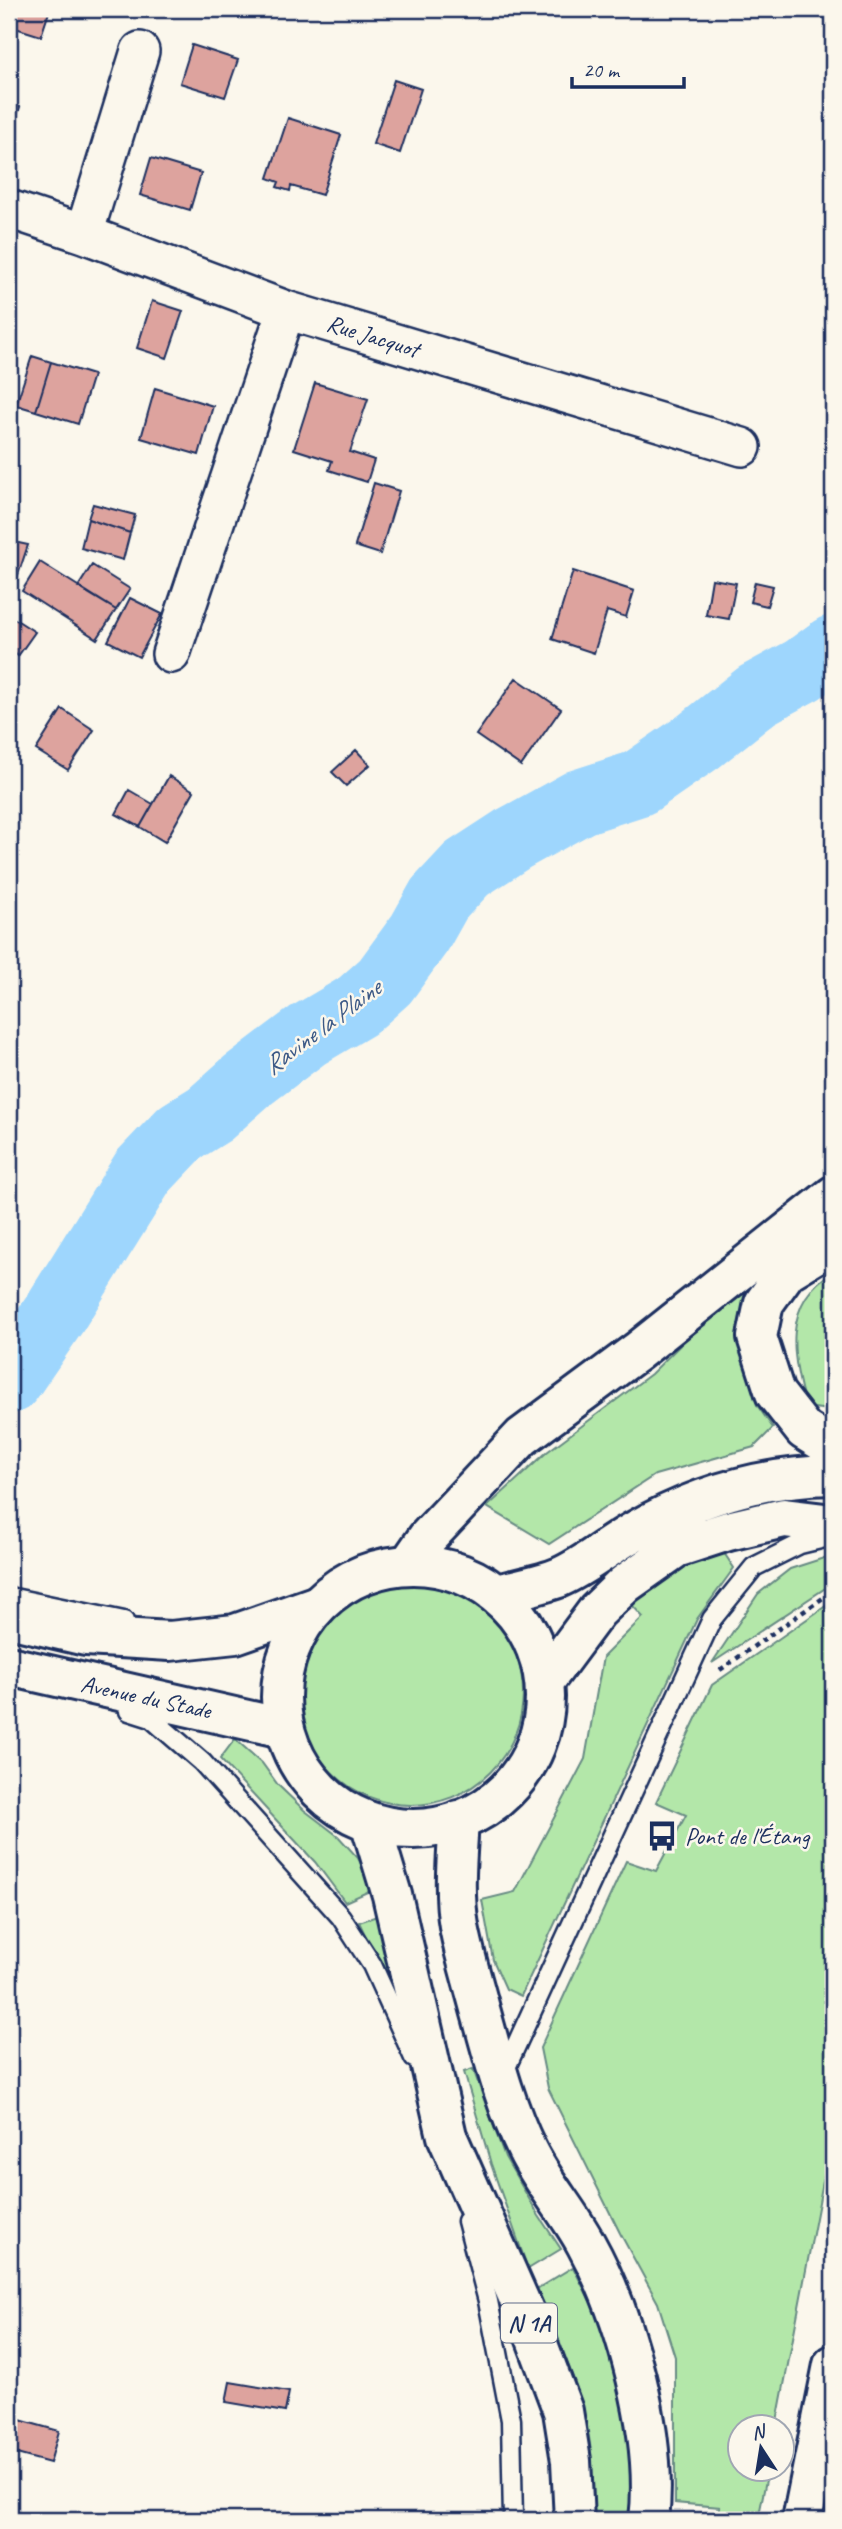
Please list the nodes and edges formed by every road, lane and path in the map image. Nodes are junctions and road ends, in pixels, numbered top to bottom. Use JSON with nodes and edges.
{"nodes":[{"id":1,"x":140,"y":51,"type":"dead end"},
{"id":2,"x":9,"y":209,"type":"edge"},
{"id":3,"x":85,"y":234,"type":"junction"},
{"id":4,"x":286,"y":310,"type":"junction"},
{"id":5,"x":742,"y":447,"type":"dead end"},
{"id":6,"x":171,"y":654,"type":"dead end"},
{"id":7,"x":833,"y":1196,"type":"edge"},
{"id":8,"x":833,"y":1243,"type":"edge"},
{"id":9,"x":833,"y":1448,"type":"edge"},
{"id":10,"x":833,"y":1475,"type":"edge"},
{"id":11,"x":833,"y":1524,"type":"edge"},
{"id":12,"x":833,"y":1536,"type":"edge"},
{"id":13,"x":409,"y":1564,"type":"junction"},
{"id":14,"x":833,"y":1591,"type":"edge"},
{"id":15,"x":498,"y":1594,"type":"junction"},
{"id":16,"x":9,"y":1597,"type":"edge"},
{"id":17,"x":315,"y":1606,"type":"junction"},
{"id":18,"x":9,"y":1618,"type":"edge"},
{"id":19,"x":9,"y":1666,"type":"edge"},
{"id":20,"x":9,"y":1681,"type":"edge"},
{"id":21,"x":545,"y":1681,"type":"junction"},
{"id":22,"x":673,"y":1703,"type":"junction"},
{"id":23,"x":283,"y":1728,"type":"junction"},
{"id":24,"x":459,"y":1820,"type":"junction"},
{"id":25,"x":370,"y":1822,"type":"junction"},
{"id":26,"x":500,"y":2080,"type":"junction"},
{"id":27,"x":447,"y":2136,"type":"junction"},
{"id":28,"x":480,"y":2234,"type":"junction"},
{"id":29,"x":833,"y":2365,"type":"edge"},
{"id":30,"x":513,"y":2520,"type":"edge"},
{"id":31,"x":574,"y":2520,"type":"edge"},
{"id":32,"x":649,"y":2520,"type":"edge"},
{"id":33,"x":802,"y":2520,"type":"edge"}],
"edges":[{"from":1,"to":3,"type":"street"},
{"from":2,"to":3,"type":"street","name":"Rue Jacquot"},
{"from":3,"to":4,"type":"street","name":"Rue Jacquot"},
{"from":4,"to":5,"type":"street","name":"Rue Jacquot"},
{"from":4,"to":6,"type":"street"},
{"from":7,"to":13,"type":"main road"},
{"from":8,"to":9,"type":"main road"},
{"from":10,"to":15,"type":"main road"},
{"from":11,"to":21,"type":"main road"},
{"from":12,"to":22,"type":"lane"},
{"from":13,"to":15,"type":"main road"},
{"from":13,"to":17,"type":"main road"},
{"from":14,"to":22,"type":"path"},
{"from":15,"to":21,"type":"main road"},
{"from":16,"to":17,"type":"lane"},
{"from":17,"to":18,"type":"main road","name":"Avenue du Stade"},
{"from":17,"to":23,"type":"main road"},
{"from":19,"to":23,"type":"main road","name":"Avenue du Stade"},
{"from":20,"to":27,"type":"lane"},
{"from":21,"to":24,"type":"main road"},
{"from":22,"to":26,"type":"lane"},
{"from":23,"to":25,"type":"main road"},
{"from":24,"to":25,"type":"main road"},
{"from":24,"to":26,"type":"main road"},
{"from":25,"to":27,"type":"main road","number":"N 1A"},
{"from":26,"to":32,"type":"main road"},
{"from":27,"to":28,"type":"main road","number":"N 1A"},
{"from":28,"to":30,"type":"lane"},
{"from":28,"to":31,"type":"main road","number":"N 1A"},
{"from":29,"to":33,"type":"main road"}]}
